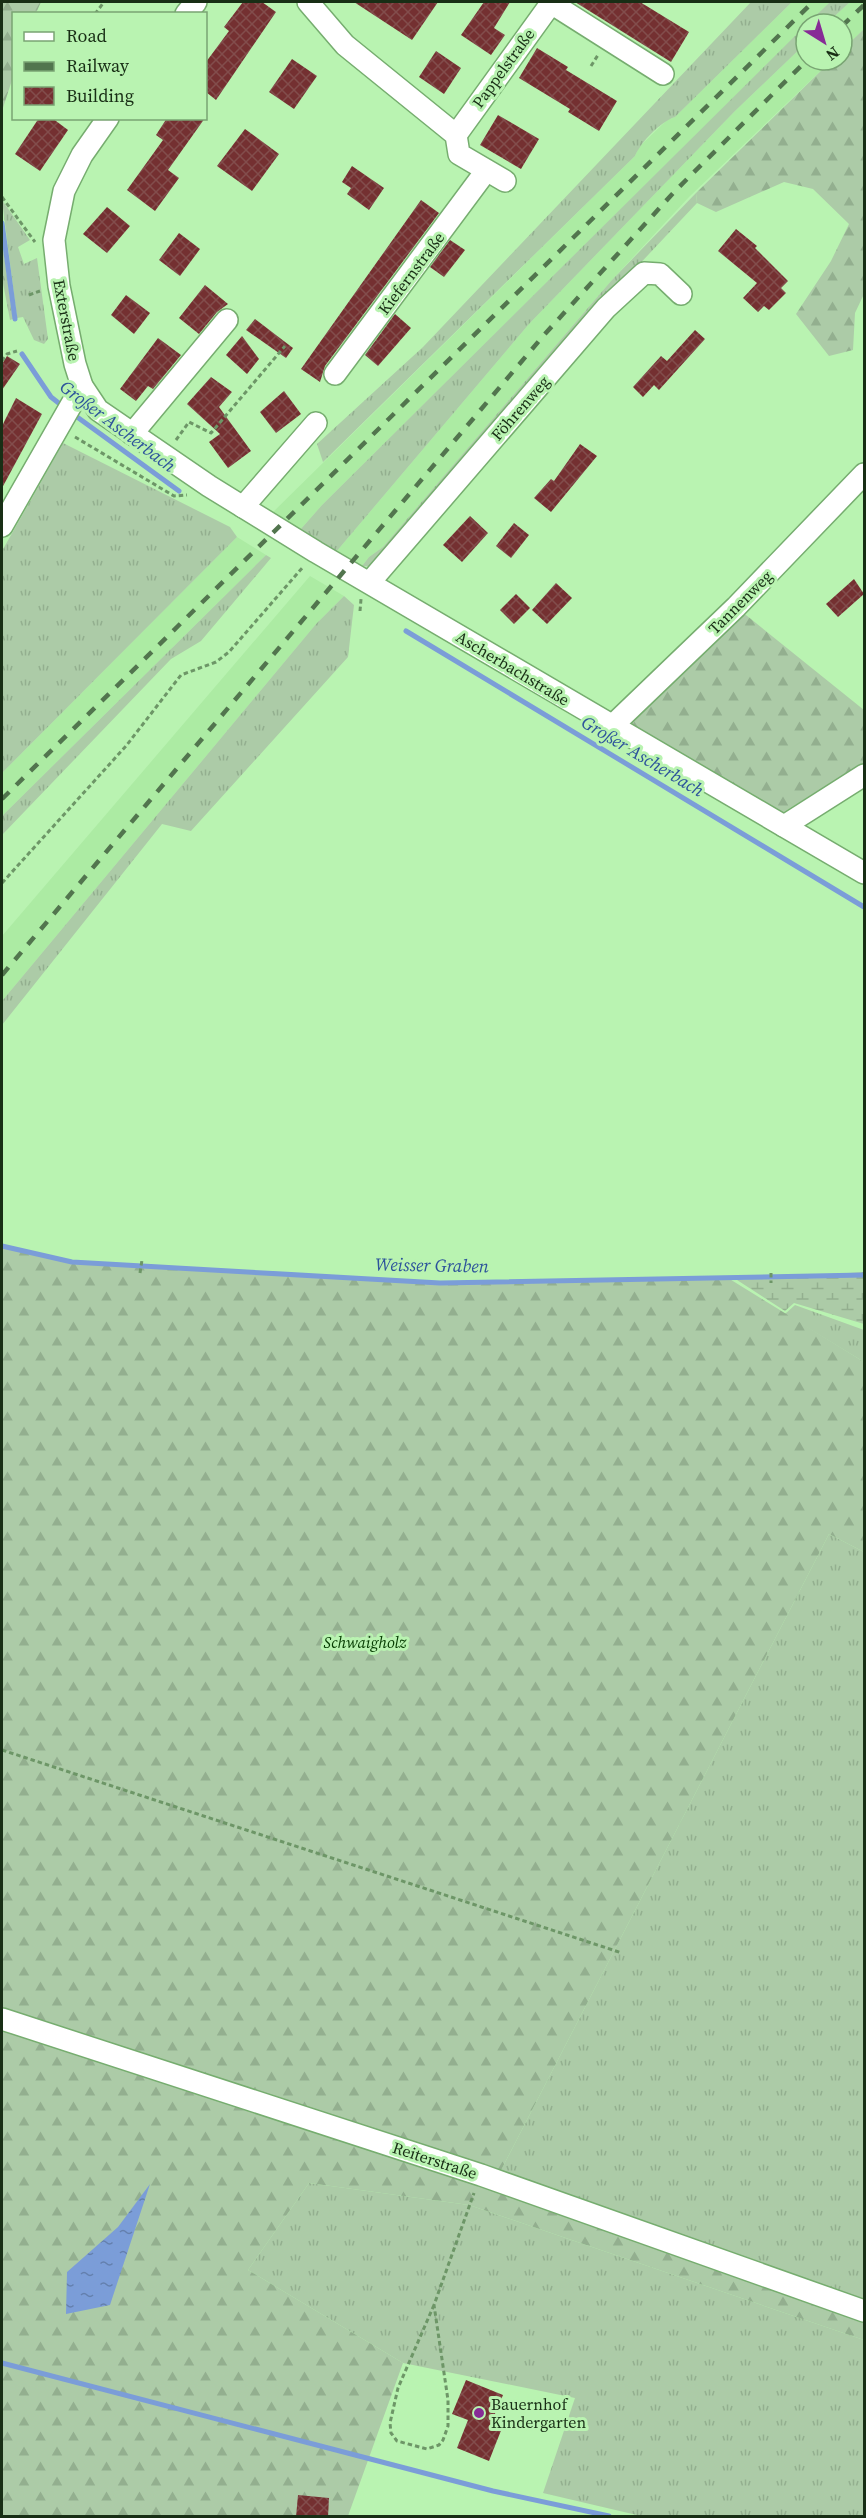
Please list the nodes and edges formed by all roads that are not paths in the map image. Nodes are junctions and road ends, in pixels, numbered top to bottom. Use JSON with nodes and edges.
{"nodes":[{"id":1,"x":308,"y":2,"type":"edge"},
{"id":2,"x":552,"y":2,"type":"edge"},
{"id":3,"x":663,"y":74,"type":"dead end"},
{"id":4,"x":107,"y":120,"type":"edge"},
{"id":5,"x":456,"y":135,"type":"junction"},
{"id":6,"x":681,"y":294,"type":"dead end"},
{"id":7,"x":227,"y":320,"type":"dead end"},
{"id":8,"x":335,"y":374,"type":"dead end"},
{"id":9,"x":82,"y":386,"type":"junction"},
{"id":10,"x":316,"y":423,"type":"dead end"},
{"id":11,"x":132,"y":434,"type":"junction"},
{"id":12,"x":864,"y":474,"type":"edge"},
{"id":13,"x":250,"y":511,"type":"junction"},
{"id":14,"x":2,"y":526,"type":"edge"},
{"id":15,"x":366,"y":589,"type":"junction"},
{"id":16,"x":612,"y":726,"type":"junction"},
{"id":17,"x":864,"y":775,"type":"edge"},
{"id":18,"x":784,"y":826,"type":"junction"},
{"id":19,"x":864,"y":873,"type":"edge"},
{"id":20,"x":2,"y":2019,"type":"edge"},
{"id":21,"x":864,"y":2311,"type":"edge"}],
"edges":[{"from":1,"to":5,"type":"street","name":"Kiefernstraße"},
{"from":2,"to":3,"type":"street"},
{"from":2,"to":5,"type":"street","name":"Pappelstraße"},
{"from":4,"to":9,"type":"street","name":"Exterstraße"},
{"from":5,"to":8,"type":"street","name":"Kiefernstraße"},
{"from":6,"to":15,"type":"street","name":"Föhrenweg"},
{"from":7,"to":11,"type":"street"},
{"from":9,"to":11,"type":"street","name":"Exterstraße"},
{"from":9,"to":14,"type":"street"},
{"from":10,"to":13,"type":"street"},
{"from":11,"to":13,"type":"street","name":"Exterstraße"},
{"from":12,"to":16,"type":"street","name":"Tannenweg"},
{"from":13,"to":15,"type":"street","name":"Ascherbachstraße"},
{"from":15,"to":16,"type":"street","name":"Ascherbachstraße"},
{"from":16,"to":18,"type":"street","name":"Ascherbachstraße"},
{"from":17,"to":18,"type":"street"},
{"from":18,"to":19,"type":"street","name":"Ascherbachstraße"},
{"from":20,"to":21,"type":"street","name":"Reiterstraße"}]}
